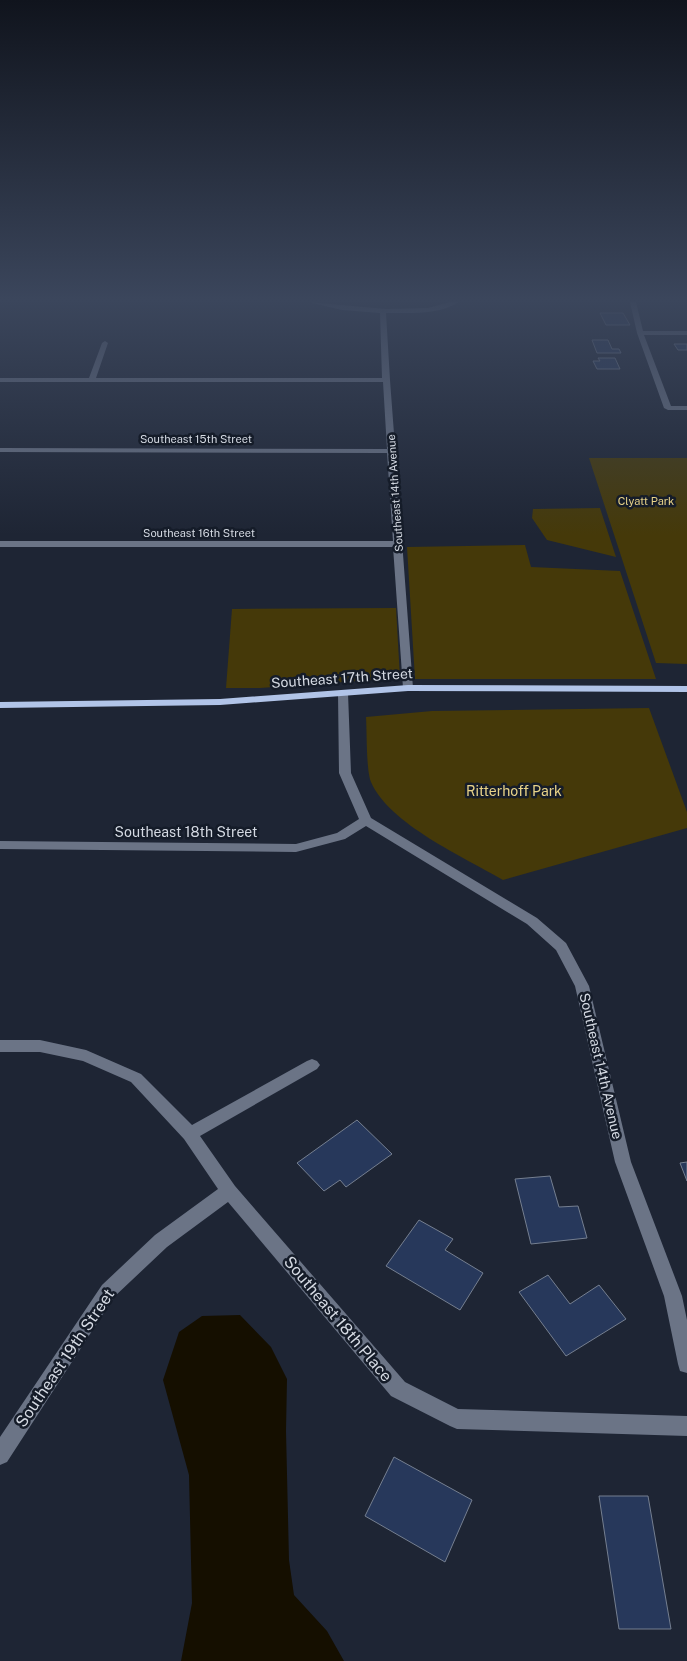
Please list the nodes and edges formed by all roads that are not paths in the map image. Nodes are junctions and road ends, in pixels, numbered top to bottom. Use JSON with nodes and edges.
{"nodes":[{"id":1,"x":0,"y":380,"type":"edge"},
{"id":2,"x":92,"y":380,"type":"joint"},
{"id":3,"x":386,"y":380,"type":"joint"},
{"id":4,"x":657,"y":380,"type":"edge"},
{"id":5,"x":687,"y":408,"type":"edge"},
{"id":6,"x":0,"y":450,"type":"edge"},
{"id":7,"x":392,"y":450,"type":"junction"},
{"id":8,"x":0,"y":544,"type":"edge"},
{"id":9,"x":399,"y":544,"type":"junction"},
{"id":10,"x":408,"y":688,"type":"junction"},
{"id":11,"x":687,"y":689,"type":"edge"},
{"id":12,"x":343,"y":693,"type":"junction"},
{"id":13,"x":0,"y":705,"type":"edge"},
{"id":14,"x":366,"y":820,"type":"junction"},
{"id":15,"x":0,"y":846,"type":"edge"},
{"id":16,"x":0,"y":1046,"type":"edge"},
{"id":17,"x":312,"y":1065,"type":"dead end"},
{"id":18,"x":190,"y":1134,"type":"junction"},
{"id":19,"x":229,"y":1191,"type":"junction"},
{"id":20,"x":687,"y":1364,"type":"edge"},
{"id":21,"x":687,"y":1426,"type":"edge"},
{"id":22,"x":0,"y":1455,"type":"edge"}],
"edges":[{"from":1,"to":2,"type":"street"},
{"from":2,"to":3,"type":"street"},
{"from":3,"to":7,"type":"street","name":"Southeast 14th Avenue"},
{"from":4,"to":5,"type":"street"},
{"from":6,"to":7,"type":"street","name":"Southeast 15th Street"},
{"from":7,"to":9,"type":"street","name":"Southeast 14th Avenue"},
{"from":8,"to":9,"type":"street","name":"Southeast 16th Street"},
{"from":9,"to":10,"type":"street","name":"Southeast 14th Avenue"},
{"from":10,"to":11,"type":"main road","name":"Southeast 17th Street"},
{"from":10,"to":12,"type":"main road","name":"Southeast 17th Street"},
{"from":12,"to":13,"type":"main road","name":"Southeast 17th Street"},
{"from":12,"to":14,"type":"street"},
{"from":14,"to":15,"type":"street","name":"Southeast 18th Street"},
{"from":14,"to":20,"type":"street","name":"Southeast 14th Avenue"},
{"from":16,"to":18,"type":"street","name":"Southeast 18th Place"},
{"from":17,"to":18,"type":"street"},
{"from":18,"to":19,"type":"street","name":"Southeast 18th Place"},
{"from":19,"to":21,"type":"street","name":"Southeast 18th Place"},
{"from":19,"to":22,"type":"street","name":"Southeast 19th Street"}]}
